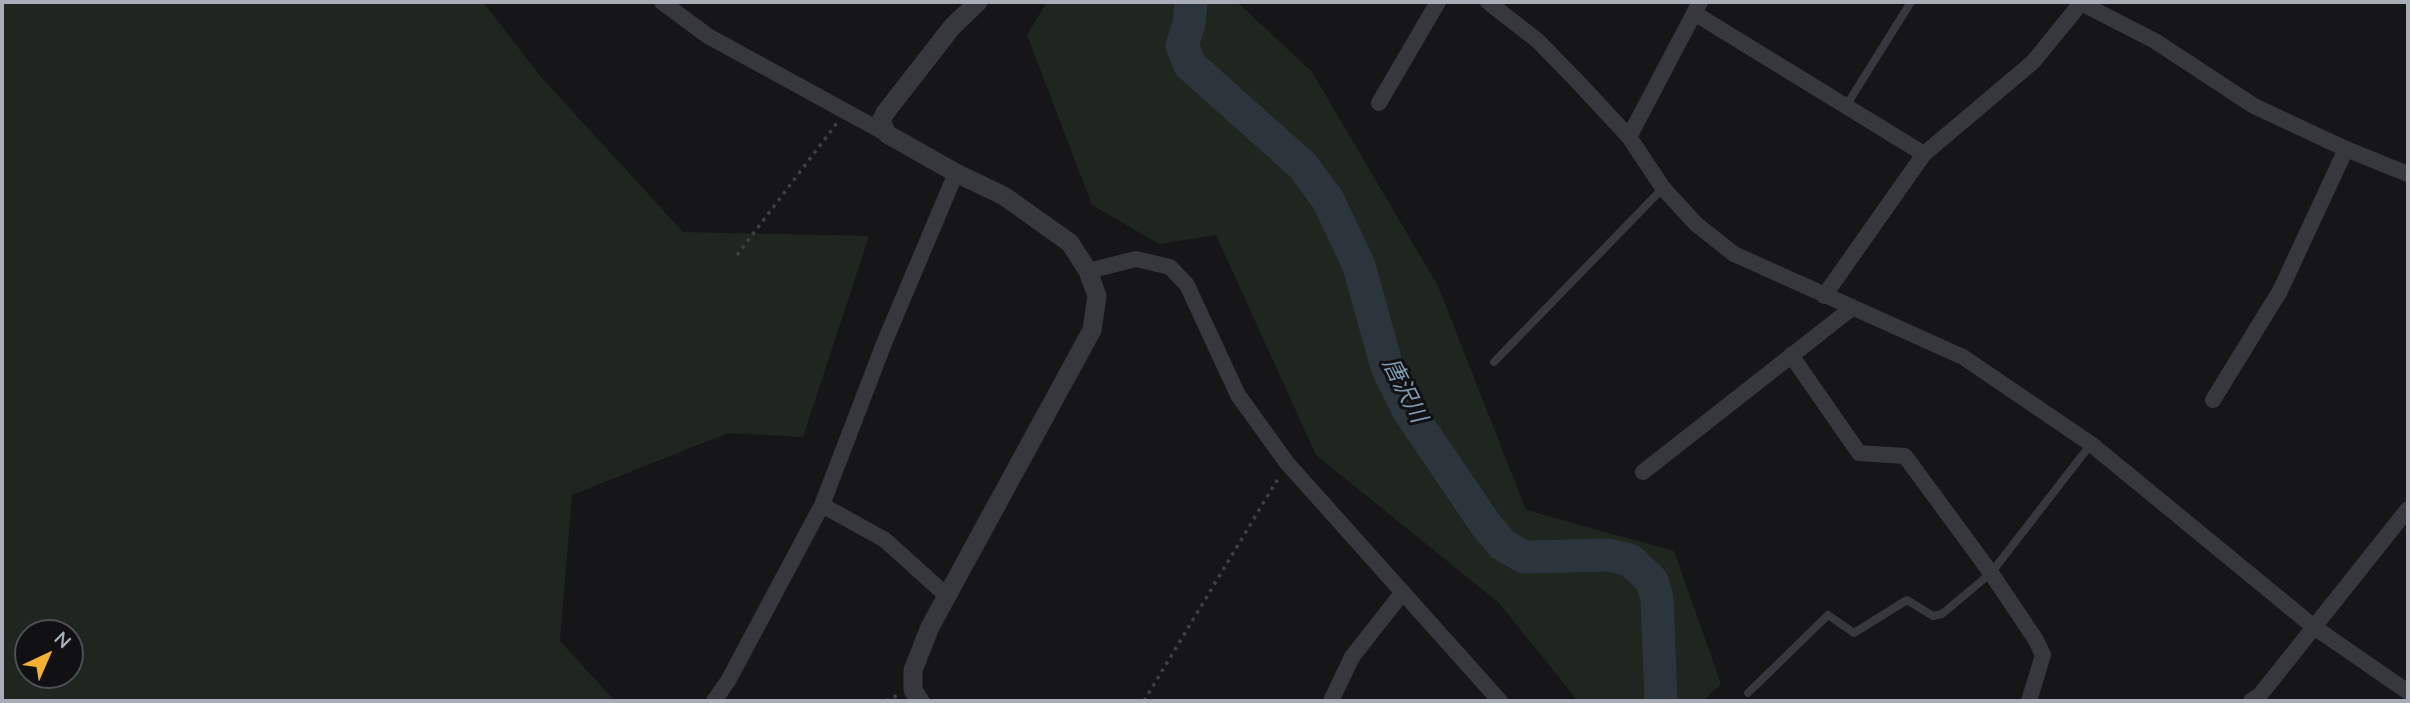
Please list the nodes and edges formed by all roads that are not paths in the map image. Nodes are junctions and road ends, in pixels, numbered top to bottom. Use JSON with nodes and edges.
{"nodes":[{"id":1,"x":662,"y":2,"type":"edge"},
{"id":2,"x":978,"y":2,"type":"edge"},
{"id":3,"x":1438,"y":2,"type":"edge"},
{"id":4,"x":1488,"y":2,"type":"edge"},
{"id":5,"x":1911,"y":2,"type":"edge"},
{"id":6,"x":2080,"y":3,"type":"edge"},
{"id":7,"x":1697,"y":8,"type":"edge"},
{"id":8,"x":1379,"y":103,"type":"dead end"},
{"id":9,"x":1846,"y":106,"type":"junction"},
{"id":10,"x":887,"y":134,"type":"junction"},
{"id":11,"x":1629,"y":137,"type":"junction"},
{"id":12,"x":2346,"y":149,"type":"junction"},
{"id":13,"x":1923,"y":154,"type":"junction"},
{"id":14,"x":956,"y":173,"type":"junction"},
{"id":15,"x":2408,"y":174,"type":"edge"},
{"id":16,"x":1663,"y":188,"type":"junction"},
{"id":17,"x":1088,"y":271,"type":"junction"},
{"id":18,"x":1824,"y":296,"type":"junction"},
{"id":19,"x":1852,"y":308,"type":"junction"},
{"id":20,"x":1791,"y":355,"type":"junction"},
{"id":21,"x":1494,"y":362,"type":"dead end"},
{"id":22,"x":2213,"y":400,"type":"dead end"},
{"id":23,"x":2091,"y":444,"type":"junction"},
{"id":24,"x":1643,"y":472,"type":"dead end"},
{"id":25,"x":822,"y":505,"type":"junction"},
{"id":26,"x":2406,"y":516,"type":"edge"},
{"id":27,"x":1991,"y":573,"type":"junction"},
{"id":28,"x":1403,"y":592,"type":"junction"},
{"id":29,"x":946,"y":595,"type":"junction"},
{"id":30,"x":2314,"y":627,"type":"junction"},
{"id":31,"x":2408,"y":692,"type":"edge"},
{"id":32,"x":1748,"y":693,"type":"dead end"},
{"id":33,"x":714,"y":701,"type":"edge"},
{"id":34,"x":920,"y":701,"type":"edge"},
{"id":35,"x":1331,"y":701,"type":"edge"},
{"id":36,"x":1500,"y":701,"type":"edge"},
{"id":37,"x":2029,"y":701,"type":"edge"},
{"id":38,"x":2251,"y":701,"type":"edge"}],
"edges":[{"from":1,"to":10,"type":"street"},
{"from":2,"to":10,"type":"street"},
{"from":3,"to":8,"type":"street"},
{"from":4,"to":11,"type":"street"},
{"from":5,"to":9,"type":"lane"},
{"from":6,"to":12,"type":"street"},
{"from":6,"to":13,"type":"street"},
{"from":7,"to":9,"type":"street"},
{"from":7,"to":11,"type":"street"},
{"from":9,"to":13,"type":"street"},
{"from":10,"to":14,"type":"street"},
{"from":11,"to":16,"type":"street"},
{"from":12,"to":15,"type":"street"},
{"from":12,"to":22,"type":"street"},
{"from":13,"to":18,"type":"street"},
{"from":14,"to":17,"type":"street"},
{"from":14,"to":25,"type":"street"},
{"from":16,"to":18,"type":"street"},
{"from":16,"to":21,"type":"lane"},
{"from":17,"to":28,"type":"street"},
{"from":17,"to":29,"type":"street"},
{"from":18,"to":19,"type":"street"},
{"from":19,"to":20,"type":"street"},
{"from":19,"to":23,"type":"street"},
{"from":20,"to":24,"type":"street"},
{"from":20,"to":27,"type":"street"},
{"from":23,"to":27,"type":"lane"},
{"from":23,"to":30,"type":"street"},
{"from":25,"to":29,"type":"street"},
{"from":25,"to":33,"type":"street"},
{"from":26,"to":30,"type":"street"},
{"from":27,"to":32,"type":"lane"},
{"from":27,"to":37,"type":"street"},
{"from":28,"to":35,"type":"street"},
{"from":28,"to":36,"type":"street"},
{"from":29,"to":34,"type":"street"},
{"from":30,"to":31,"type":"street"},
{"from":30,"to":38,"type":"street"}]}
